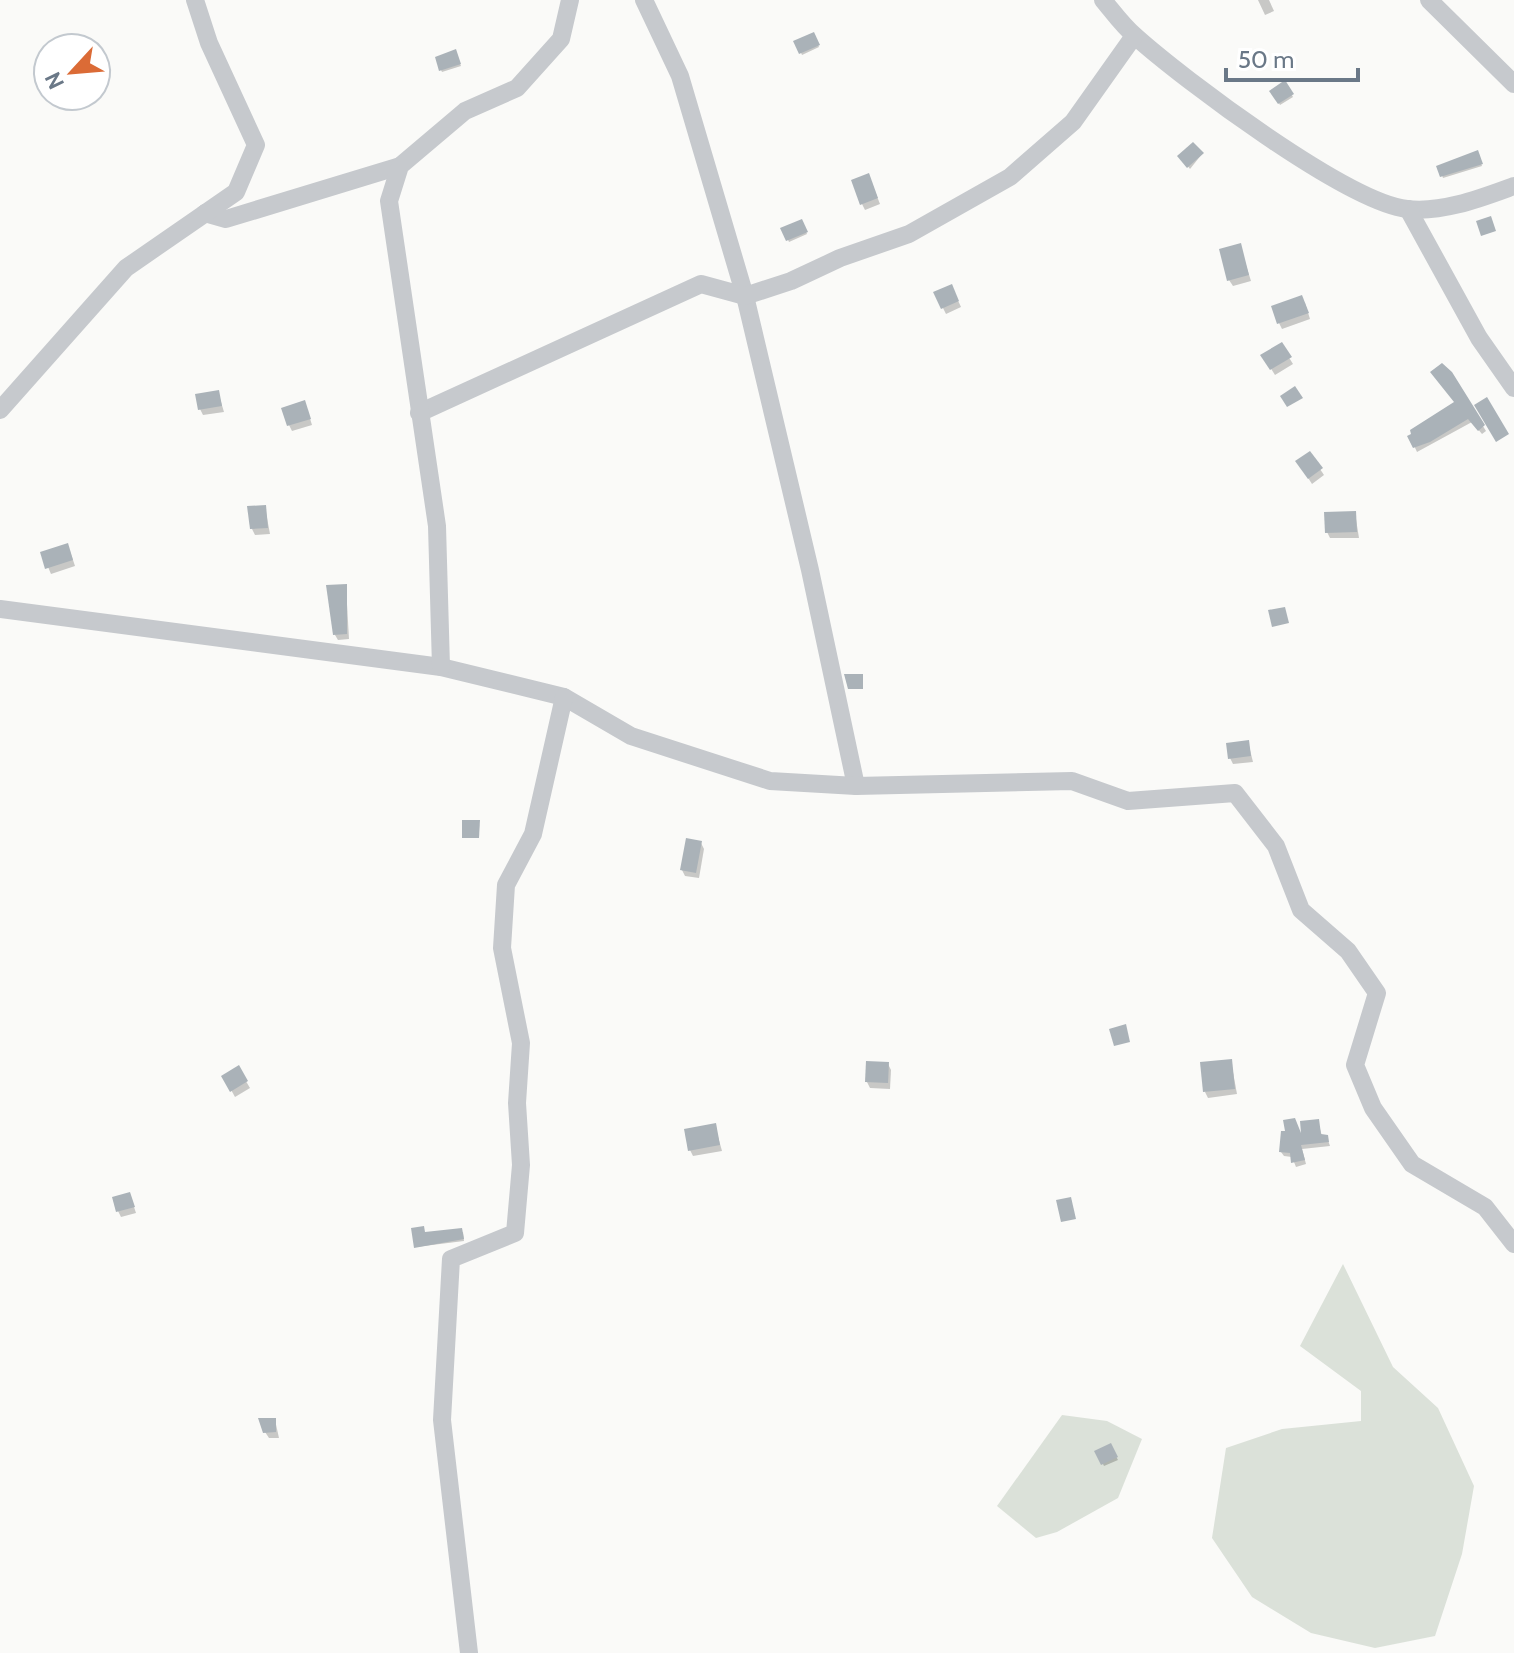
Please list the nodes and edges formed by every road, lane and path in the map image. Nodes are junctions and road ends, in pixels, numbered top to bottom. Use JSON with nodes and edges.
{"nodes":[{"id":1,"x":195,"y":0,"type":"edge"},
{"id":2,"x":570,"y":0,"type":"edge"},
{"id":3,"x":644,"y":0,"type":"edge"},
{"id":4,"x":1103,"y":0,"type":"edge"},
{"id":5,"x":1429,"y":0,"type":"edge"},
{"id":6,"x":1134,"y":36,"type":"junction"},
{"id":7,"x":1514,"y":84,"type":"edge"},
{"id":8,"x":400,"y":166,"type":"junction"},
{"id":9,"x":1514,"y":186,"type":"edge"},
{"id":10,"x":1408,"y":209,"type":"junction"},
{"id":11,"x":205,"y":213,"type":"junction"},
{"id":12,"x":745,"y":296,"type":"junction"},
{"id":13,"x":1506,"y":364,"type":"edge"},
{"id":14,"x":1514,"y":388,"type":"edge"},
{"id":15,"x":0,"y":410,"type":"edge"},
{"id":16,"x":419,"y":413,"type":"junction"},
{"id":17,"x":0,"y":609,"type":"edge"},
{"id":18,"x":441,"y":667,"type":"junction"},
{"id":19,"x":564,"y":697,"type":"junction"},
{"id":20,"x":856,"y":786,"type":"junction"},
{"id":21,"x":1514,"y":1244,"type":"edge"},
{"id":22,"x":469,"y":1653,"type":"edge"}],
"edges":[{"from":1,"to":11,"type":"street"},
{"from":2,"to":8,"type":"street"},
{"from":3,"to":12,"type":"street"},
{"from":4,"to":6,"type":"street"},
{"from":5,"to":7,"type":"street"},
{"from":6,"to":10,"type":"street"},
{"from":6,"to":12,"type":"street"},
{"from":8,"to":11,"type":"street"},
{"from":8,"to":16,"type":"street"},
{"from":9,"to":10,"type":"street"},
{"from":10,"to":13,"type":"street"},
{"from":11,"to":15,"type":"street"},
{"from":12,"to":16,"type":"street"},
{"from":12,"to":20,"type":"street"},
{"from":13,"to":14,"type":"street"},
{"from":16,"to":18,"type":"street"},
{"from":17,"to":18,"type":"street"},
{"from":18,"to":19,"type":"street"},
{"from":19,"to":20,"type":"street"},
{"from":19,"to":22,"type":"street"},
{"from":20,"to":21,"type":"street"}]}
